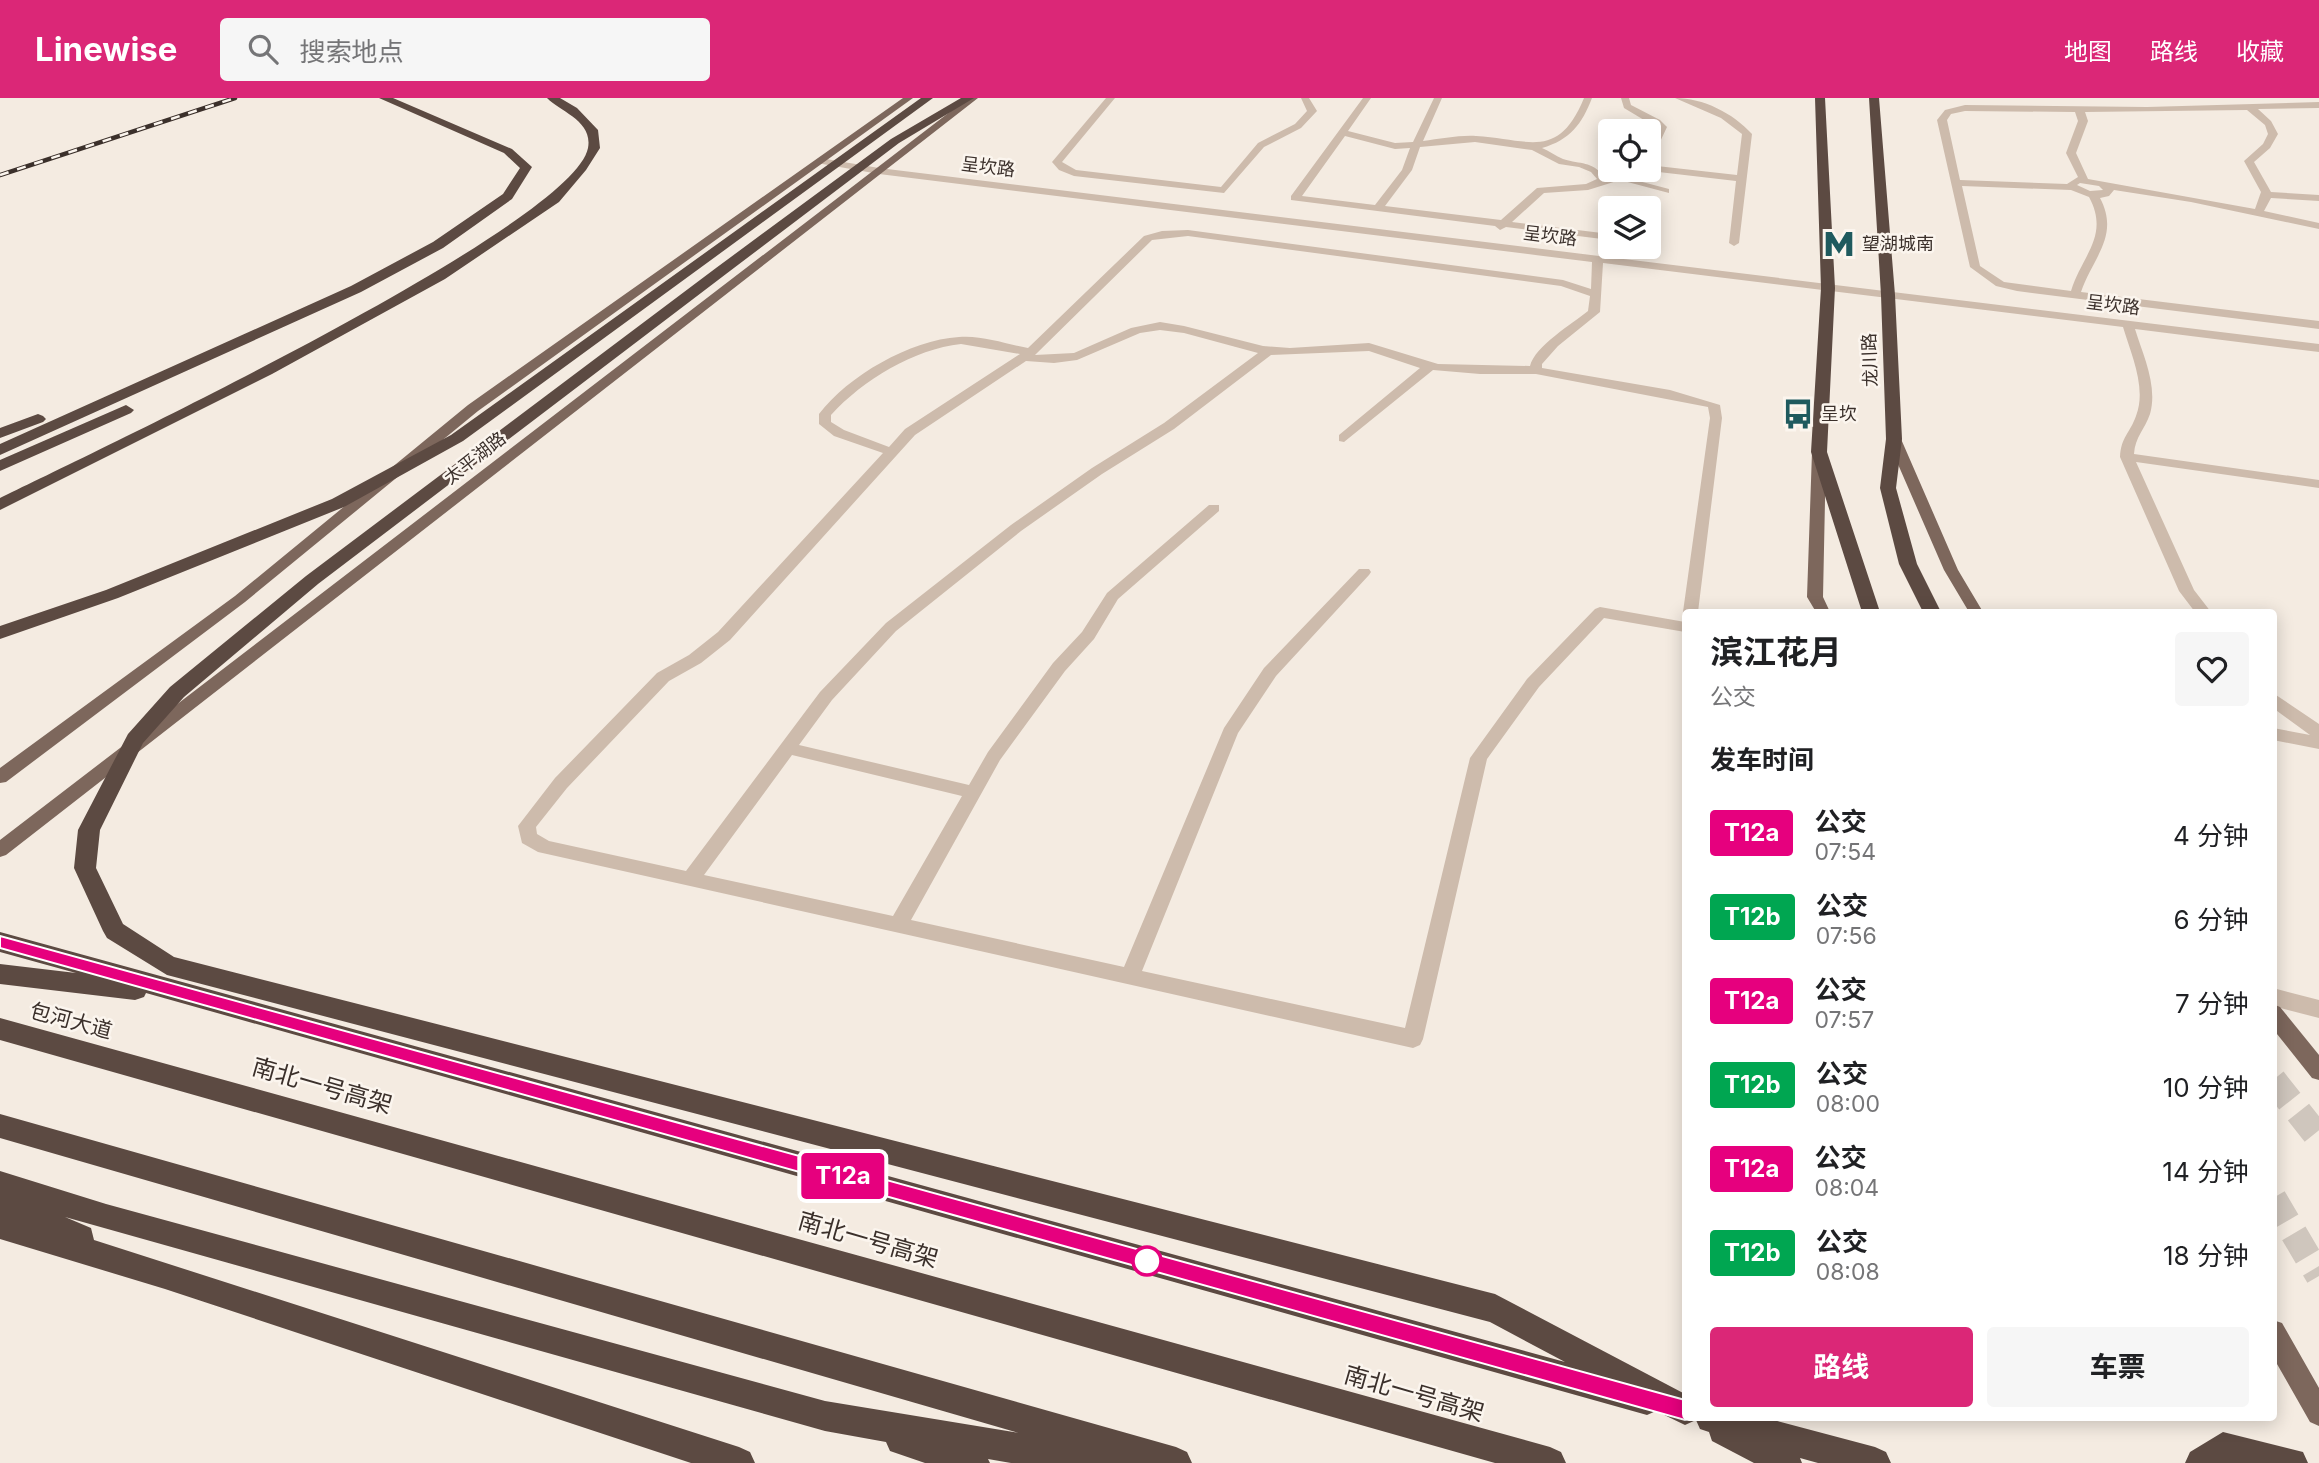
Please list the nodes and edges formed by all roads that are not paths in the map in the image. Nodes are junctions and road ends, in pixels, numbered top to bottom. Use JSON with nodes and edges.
{"nodes":[{"id":1,"x":384,"y":98,"type":"edge"},
{"id":2,"x":552,"y":98,"type":"edge"},
{"id":3,"x":909,"y":98,"type":"edge"},
{"id":4,"x":928,"y":98,"type":"edge"},
{"id":5,"x":972,"y":98,"type":"edge"},
{"id":6,"x":1111,"y":98,"type":"edge"},
{"id":7,"x":1305,"y":98,"type":"edge"},
{"id":8,"x":1367,"y":98,"type":"edge"},
{"id":9,"x":1438,"y":98,"type":"edge"},
{"id":10,"x":1588,"y":98,"type":"edge"},
{"id":11,"x":1625,"y":98,"type":"edge"},
{"id":12,"x":1679,"y":98,"type":"edge"},
{"id":13,"x":1820,"y":98,"type":"edge"},
{"id":14,"x":1874,"y":98,"type":"edge"},
{"id":15,"x":2319,"y":105,"type":"edge"},
{"id":16,"x":2250,"y":108,"type":"junction"},
{"id":17,"x":2079,"y":109,"type":"junction"},
{"id":18,"x":1649,"y":119,"type":"edge"},
{"id":19,"x":1342,"y":132,"type":"junction"},
{"id":20,"x":1416,"y":144,"type":"junction"},
{"id":21,"x":1534,"y":147,"type":"junction"},
{"id":22,"x":870,"y":159,"type":"junction"},
{"id":23,"x":820,"y":161,"type":"junction"},
{"id":24,"x":1661,"y":170,"type":"edge"},
{"id":25,"x":1598,"y":176,"type":"edge"},
{"id":26,"x":1742,"y":179,"type":"junction"},
{"id":27,"x":2084,"y":180,"type":"junction"},
{"id":28,"x":1599,"y":182,"type":"edge"},
{"id":29,"x":1634,"y":182,"type":"edge"},
{"id":30,"x":1956,"y":183,"type":"junction"},
{"id":31,"x":2107,"y":186,"type":"junction"},
{"id":32,"x":2072,"y":187,"type":"junction"},
{"id":33,"x":1224,"y":190,"type":"junction"},
{"id":34,"x":1665,"y":191,"type":"dead end"},
{"id":35,"x":2267,"y":194,"type":"junction"},
{"id":36,"x":2093,"y":195,"type":"junction"},
{"id":37,"x":2319,"y":198,"type":"edge"},
{"id":38,"x":1378,"y":208,"type":"junction"},
{"id":39,"x":1208,"y":212,"type":"junction"},
{"id":40,"x":2258,"y":212,"type":"junction"},
{"id":41,"x":1505,"y":223,"type":"junction"},
{"id":42,"x":514,"y":226,"type":"junction"},
{"id":43,"x":2319,"y":226,"type":"edge"},
{"id":44,"x":1598,"y":235,"type":"edge"},
{"id":45,"x":1734,"y":243,"type":"dead end"},
{"id":46,"x":1482,"y":245,"type":"junction"},
{"id":47,"x":1598,"y":259,"type":"junction"},
{"id":48,"x":1828,"y":288,"type":"junction"},
{"id":49,"x":1596,"y":294,"type":"junction"},
{"id":50,"x":1888,"y":295,"type":"junction"},
{"id":51,"x":2076,"y":295,"type":"junction"},
{"id":52,"x":2128,"y":325,"type":"junction"},
{"id":53,"x":2319,"y":325,"type":"edge"},
{"id":54,"x":2319,"y":348,"type":"edge"},
{"id":55,"x":1268,"y":351,"type":"junction"},
{"id":56,"x":1027,"y":354,"type":"junction"},
{"id":57,"x":189,"y":366,"type":"junction"},
{"id":58,"x":1430,"y":366,"type":"junction"},
{"id":59,"x":1536,"y":370,"type":"junction"},
{"id":60,"x":0,"y":433,"type":"edge"},
{"id":61,"x":1344,"y":438,"type":"dead end"},
{"id":62,"x":1894,"y":439,"type":"junction"},
{"id":63,"x":0,"y":450,"type":"edge"},
{"id":64,"x":892,"y":452,"type":"junction"},
{"id":65,"x":1819,"y":452,"type":"junction"},
{"id":66,"x":2127,"y":457,"type":"junction"},
{"id":67,"x":0,"y":466,"type":"edge"},
{"id":68,"x":2319,"y":484,"type":"edge"},
{"id":69,"x":0,"y":505,"type":"edge"},
{"id":70,"x":1214,"y":508,"type":"dead end"},
{"id":71,"x":1364,"y":572,"type":"dead end"},
{"id":72,"x":1691,"y":609,"type":"edge"},
{"id":73,"x":1821,"y":609,"type":"edge"},
{"id":74,"x":1870,"y":609,"type":"edge"},
{"id":75,"x":1930,"y":609,"type":"edge"},
{"id":76,"x":1974,"y":609,"type":"edge"},
{"id":77,"x":2201,"y":609,"type":"edge"},
{"id":78,"x":1682,"y":626,"type":"edge"},
{"id":79,"x":0,"y":633,"type":"edge"},
{"id":80,"x":2277,"y":702,"type":"edge"},
{"id":81,"x":2319,"y":733,"type":"edge"},
{"id":82,"x":2277,"y":735,"type":"edge"},
{"id":83,"x":2319,"y":743,"type":"edge"},
{"id":84,"x":787,"y":748,"type":"junction"},
{"id":85,"x":0,"y":777,"type":"edge"},
{"id":86,"x":973,"y":792,"type":"junction"},
{"id":87,"x":0,"y":850,"type":"edge"},
{"id":88,"x":690,"y":880,"type":"junction"},
{"id":89,"x":898,"y":925,"type":"junction"},
{"id":90,"x":0,"y":942,"type":"edge"},
{"id":91,"x":0,"y":974,"type":"edge"},
{"id":92,"x":1130,"y":977,"type":"junction"},
{"id":93,"x":203,"y":998,"type":"junction"},
{"id":94,"x":2277,"y":998,"type":"edge"},
{"id":95,"x":2319,"y":1009,"type":"edge"},
{"id":96,"x":2277,"y":1018,"type":"edge"},
{"id":97,"x":0,"y":1029,"type":"edge"},
{"id":98,"x":129,"y":1063,"type":"joint"},
{"id":99,"x":2319,"y":1071,"type":"edge"},
{"id":100,"x":0,"y":1126,"type":"edge"},
{"id":101,"x":0,"y":1184,"type":"edge"},
{"id":102,"x":0,"y":1203,"type":"edge"},
{"id":103,"x":0,"y":1226,"type":"edge"},
{"id":104,"x":166,"y":1275,"type":"junction"},
{"id":105,"x":2277,"y":1339,"type":"edge"},
{"id":106,"x":1682,"y":1408,"type":"edge"},
{"id":107,"x":1682,"y":1409,"type":"edge"},
{"id":108,"x":2319,"y":1413,"type":"edge"},
{"id":109,"x":825,"y":1416,"type":"junction"},
{"id":110,"x":1706,"y":1421,"type":"edge"},
{"id":111,"x":1722,"y":1421,"type":"edge"},
{"id":112,"x":720,"y":1460,"type":"edge"},
{"id":113,"x":974,"y":1463,"type":"edge"},
{"id":114,"x":1103,"y":1463,"type":"edge"},
{"id":115,"x":1177,"y":1463,"type":"edge"},
{"id":116,"x":1550,"y":1463,"type":"edge"},
{"id":117,"x":1786,"y":1463,"type":"edge"},
{"id":118,"x":1875,"y":1463,"type":"edge"},
{"id":119,"x":2201,"y":1463,"type":"edge"},
{"id":120,"x":2292,"y":1463,"type":"edge"}],
"edges":[{"from":1,"to":57,"type":"highway"},
{"from":2,"to":42,"type":"highway"},
{"from":3,"to":23,"type":"main road","name":"太平湖路"},
{"from":4,"to":22,"type":"highway"},
{"from":5,"to":22,"type":"main road","name":"太平湖路"},
{"from":6,"to":33,"type":"street"},
{"from":7,"to":33,"type":"street"},
{"from":8,"to":19,"type":"street"},
{"from":9,"to":20,"type":"street"},
{"from":10,"to":21,"type":"street"},
{"from":11,"to":18,"type":"street"},
{"from":12,"to":26,"type":"street"},
{"from":13,"to":48,"type":"highway"},
{"from":14,"to":50,"type":"highway","name":"龙川路"},
{"from":15,"to":16,"type":"street"},
{"from":16,"to":17,"type":"street"},
{"from":16,"to":35,"type":"street"},
{"from":17,"to":27,"type":"street"},
{"from":17,"to":30,"type":"street"},
{"from":19,"to":20,"type":"street"},
{"from":19,"to":38,"type":"street"},
{"from":20,"to":21,"type":"street"},
{"from":20,"to":38,"type":"street"},
{"from":21,"to":25,"type":"street"},
{"from":22,"to":23,"type":"street","name":"呈坎路"},
{"from":22,"to":39,"type":"street","name":"呈坎路"},
{"from":22,"to":79,"type":"highway"},
{"from":22,"to":87,"type":"main road","name":"太平湖路"},
{"from":22,"to":106,"type":"highway"},
{"from":23,"to":85,"type":"main road","name":"太平湖路"},
{"from":24,"to":26,"type":"street"},
{"from":26,"to":45,"type":"street"},
{"from":27,"to":31,"type":"street"},
{"from":27,"to":32,"type":"street"},
{"from":28,"to":41,"type":"street"},
{"from":29,"to":34,"type":"street"},
{"from":30,"to":32,"type":"street"},
{"from":30,"to":51,"type":"street"},
{"from":31,"to":36,"type":"street"},
{"from":31,"to":40,"type":"street"},
{"from":32,"to":36,"type":"street"},
{"from":33,"to":39,"type":"street"},
{"from":35,"to":37,"type":"street"},
{"from":35,"to":40,"type":"street"},
{"from":36,"to":51,"type":"street"},
{"from":38,"to":41,"type":"street"},
{"from":39,"to":46,"type":"street","name":"呈坎路"},
{"from":40,"to":43,"type":"street"},
{"from":41,"to":44,"type":"street"},
{"from":41,"to":46,"type":"street"},
{"from":42,"to":67,"type":"highway"},
{"from":42,"to":69,"type":"highway"},
{"from":46,"to":47,"type":"street","name":"呈坎路"},
{"from":47,"to":48,"type":"street","name":"呈坎路"},
{"from":47,"to":49,"type":"street"},
{"from":48,"to":50,"type":"street","name":"呈坎路"},
{"from":48,"to":65,"type":"highway"},
{"from":49,"to":56,"type":"street"},
{"from":49,"to":59,"type":"street"},
{"from":50,"to":52,"type":"street","name":"呈坎路"},
{"from":50,"to":62,"type":"highway","name":"龙川路"},
{"from":51,"to":53,"type":"street"},
{"from":52,"to":54,"type":"street","name":"呈坎路"},
{"from":52,"to":66,"type":"street"},
{"from":55,"to":56,"type":"street"},
{"from":55,"to":58,"type":"street"},
{"from":55,"to":84,"type":"street"},
{"from":56,"to":64,"type":"street"},
{"from":56,"to":64,"type":"street"},
{"from":57,"to":60,"type":"highway"},
{"from":57,"to":63,"type":"highway"},
{"from":58,"to":59,"type":"street"},
{"from":58,"to":61,"type":"street"},
{"from":59,"to":72,"type":"street"},
{"from":62,"to":75,"type":"highway","name":"龙川路"},
{"from":62,"to":76,"type":"main road"},
{"from":64,"to":88,"type":"street"},
{"from":65,"to":73,"type":"main road"},
{"from":65,"to":74,"type":"highway"},
{"from":66,"to":68,"type":"street"},
{"from":66,"to":77,"type":"street"},
{"from":70,"to":86,"type":"street"},
{"from":71,"to":92,"type":"street"},
{"from":78,"to":92,"type":"street"},
{"from":80,"to":81,"type":"street"},
{"from":82,"to":83,"type":"street"},
{"from":84,"to":86,"type":"street"},
{"from":84,"to":88,"type":"street"},
{"from":86,"to":89,"type":"street"},
{"from":88,"to":89,"type":"street"},
{"from":89,"to":92,"type":"street"},
{"from":90,"to":93,"type":"highway"},
{"from":91,"to":93,"type":"highway"},
{"from":93,"to":107,"type":"highway"},
{"from":94,"to":95,"type":"street"},
{"from":96,"to":99,"type":"main road"},
{"from":97,"to":98,"type":"highway","name":"包河大道"},
{"from":98,"to":116,"type":"highway","name":"南北一号高架"},
{"from":100,"to":115,"type":"highway"},
{"from":101,"to":109,"type":"highway"},
{"from":102,"to":104,"type":"highway"},
{"from":103,"to":104,"type":"highway"},
{"from":104,"to":112,"type":"highway"},
{"from":105,"to":108,"type":"main road"},
{"from":109,"to":113,"type":"highway"},
{"from":109,"to":114,"type":"highway"},
{"from":110,"to":117,"type":"highway"},
{"from":111,"to":118,"type":"highway"},
{"from":119,"to":120,"type":"highway"}]}
